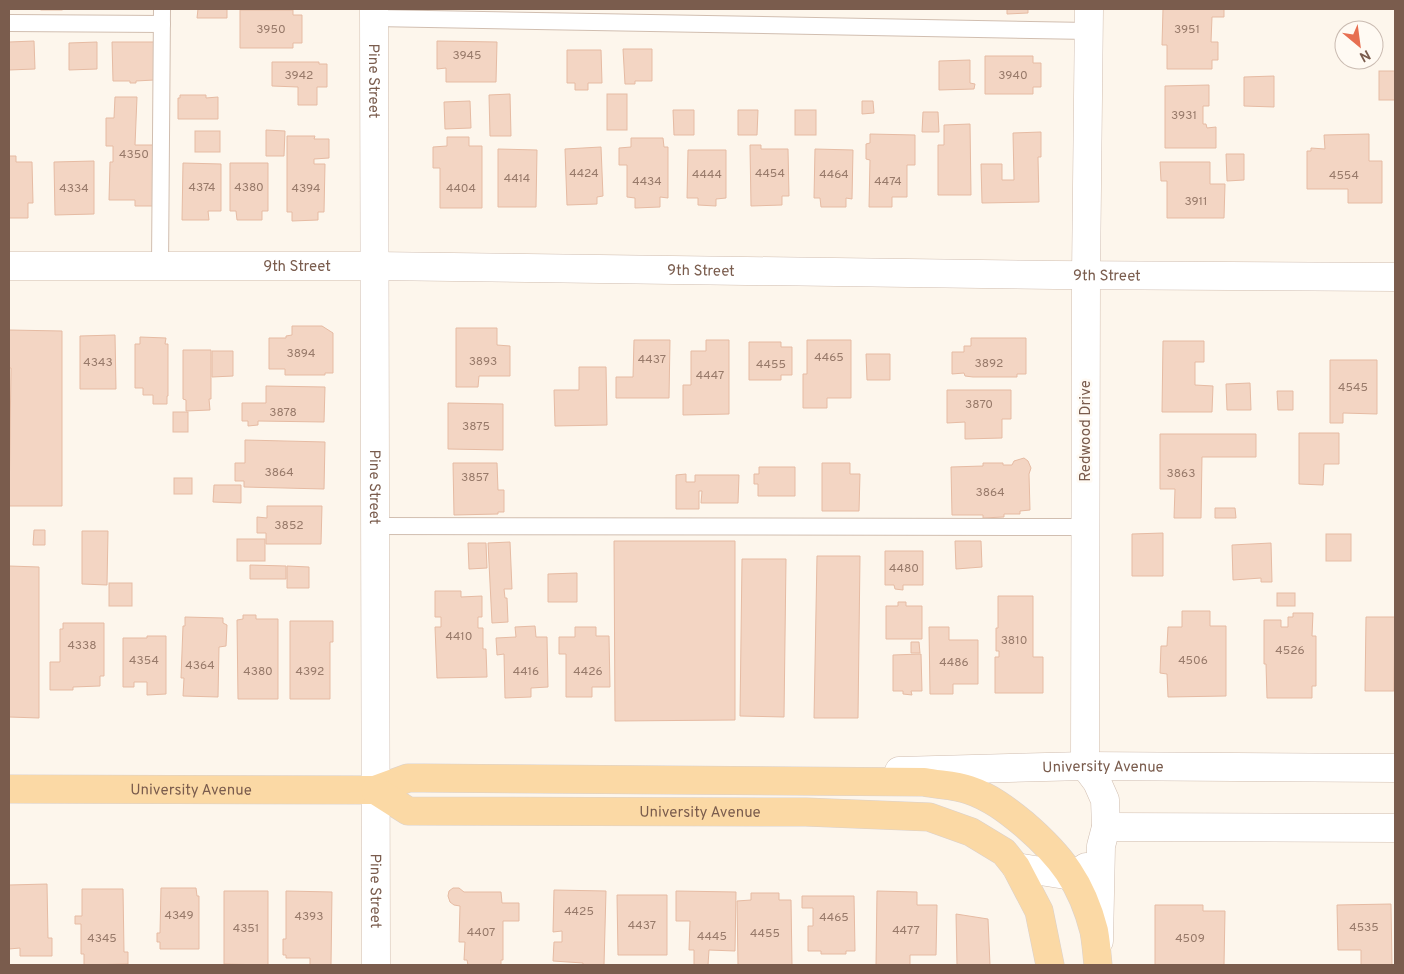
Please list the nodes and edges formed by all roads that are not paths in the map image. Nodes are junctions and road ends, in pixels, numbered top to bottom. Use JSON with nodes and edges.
{"nodes":[{"id":1,"x":374,"y":14,"type":"edge"},
{"id":2,"x":162,"y":17,"type":"edge"},
{"id":3,"x":1089,"y":20,"type":"edge"},
{"id":4,"x":9,"y":23,"type":"edge"},
{"id":5,"x":9,"y":266,"type":"edge"},
{"id":6,"x":160,"y":266,"type":"junction"},
{"id":7,"x":375,"y":266,"type":"junction"},
{"id":8,"x":1086,"y":275,"type":"junction"},
{"id":9,"x":1395,"y":277,"type":"edge"},
{"id":10,"x":375,"y":526,"type":"junction"},
{"id":11,"x":1085,"y":527,"type":"junction"},
{"id":12,"x":1085,"y":766,"type":"junction"},
{"id":13,"x":1395,"y":768,"type":"edge"},
{"id":14,"x":811,"y":781,"type":"junction"},
{"id":15,"x":9,"y":789,"type":"edge"},
{"id":16,"x":375,"y":790,"type":"junction"},
{"id":17,"x":1395,"y":828,"type":"edge"},
{"id":18,"x":1104,"y":837,"type":"junction"},
{"id":19,"x":1016,"y":867,"type":"junction"},
{"id":20,"x":1072,"y":876,"type":"junction"},
{"id":21,"x":376,"y":965,"type":"edge"},
{"id":22,"x":1050,"y":965,"type":"edge"},
{"id":23,"x":1098,"y":965,"type":"edge"}],
"edges":[{"from":1,"to":3,"type":"lane"},
{"from":1,"to":7,"type":"street","name":"Pine Street"},
{"from":2,"to":4,"type":"lane"},
{"from":2,"to":6,"type":"lane"},
{"from":3,"to":8,"type":"street","name":"Redwood Drive"},
{"from":5,"to":6,"type":"street","name":"9th Street"},
{"from":6,"to":7,"type":"street","name":"9th Street"},
{"from":7,"to":8,"type":"street","name":"9th Street"},
{"from":7,"to":10,"type":"street","name":"Pine Street"},
{"from":8,"to":9,"type":"street","name":"9th Street"},
{"from":8,"to":11,"type":"street","name":"Redwood Drive"},
{"from":10,"to":11,"type":"lane"},
{"from":10,"to":16,"type":"street","name":"Pine Street"},
{"from":11,"to":12,"type":"street","name":"Redwood Drive"},
{"from":12,"to":13,"type":"street","name":"University Avenue"},
{"from":12,"to":14,"type":"street","name":"University Avenue"},
{"from":12,"to":18,"type":"street"},
{"from":14,"to":16,"type":"main road","name":"University Avenue"},
{"from":14,"to":20,"type":"main road","name":"University Avenue"},
{"from":15,"to":16,"type":"main road","name":"University Avenue"},
{"from":16,"to":19,"type":"main road","name":"University Avenue"},
{"from":16,"to":21,"type":"street","name":"Pine Street"},
{"from":17,"to":18,"type":"street"},
{"from":18,"to":20,"type":"street"},
{"from":18,"to":23,"type":"street"},
{"from":19,"to":20,"type":"street"},
{"from":19,"to":22,"type":"main road"},
{"from":20,"to":23,"type":"main road"}]}
